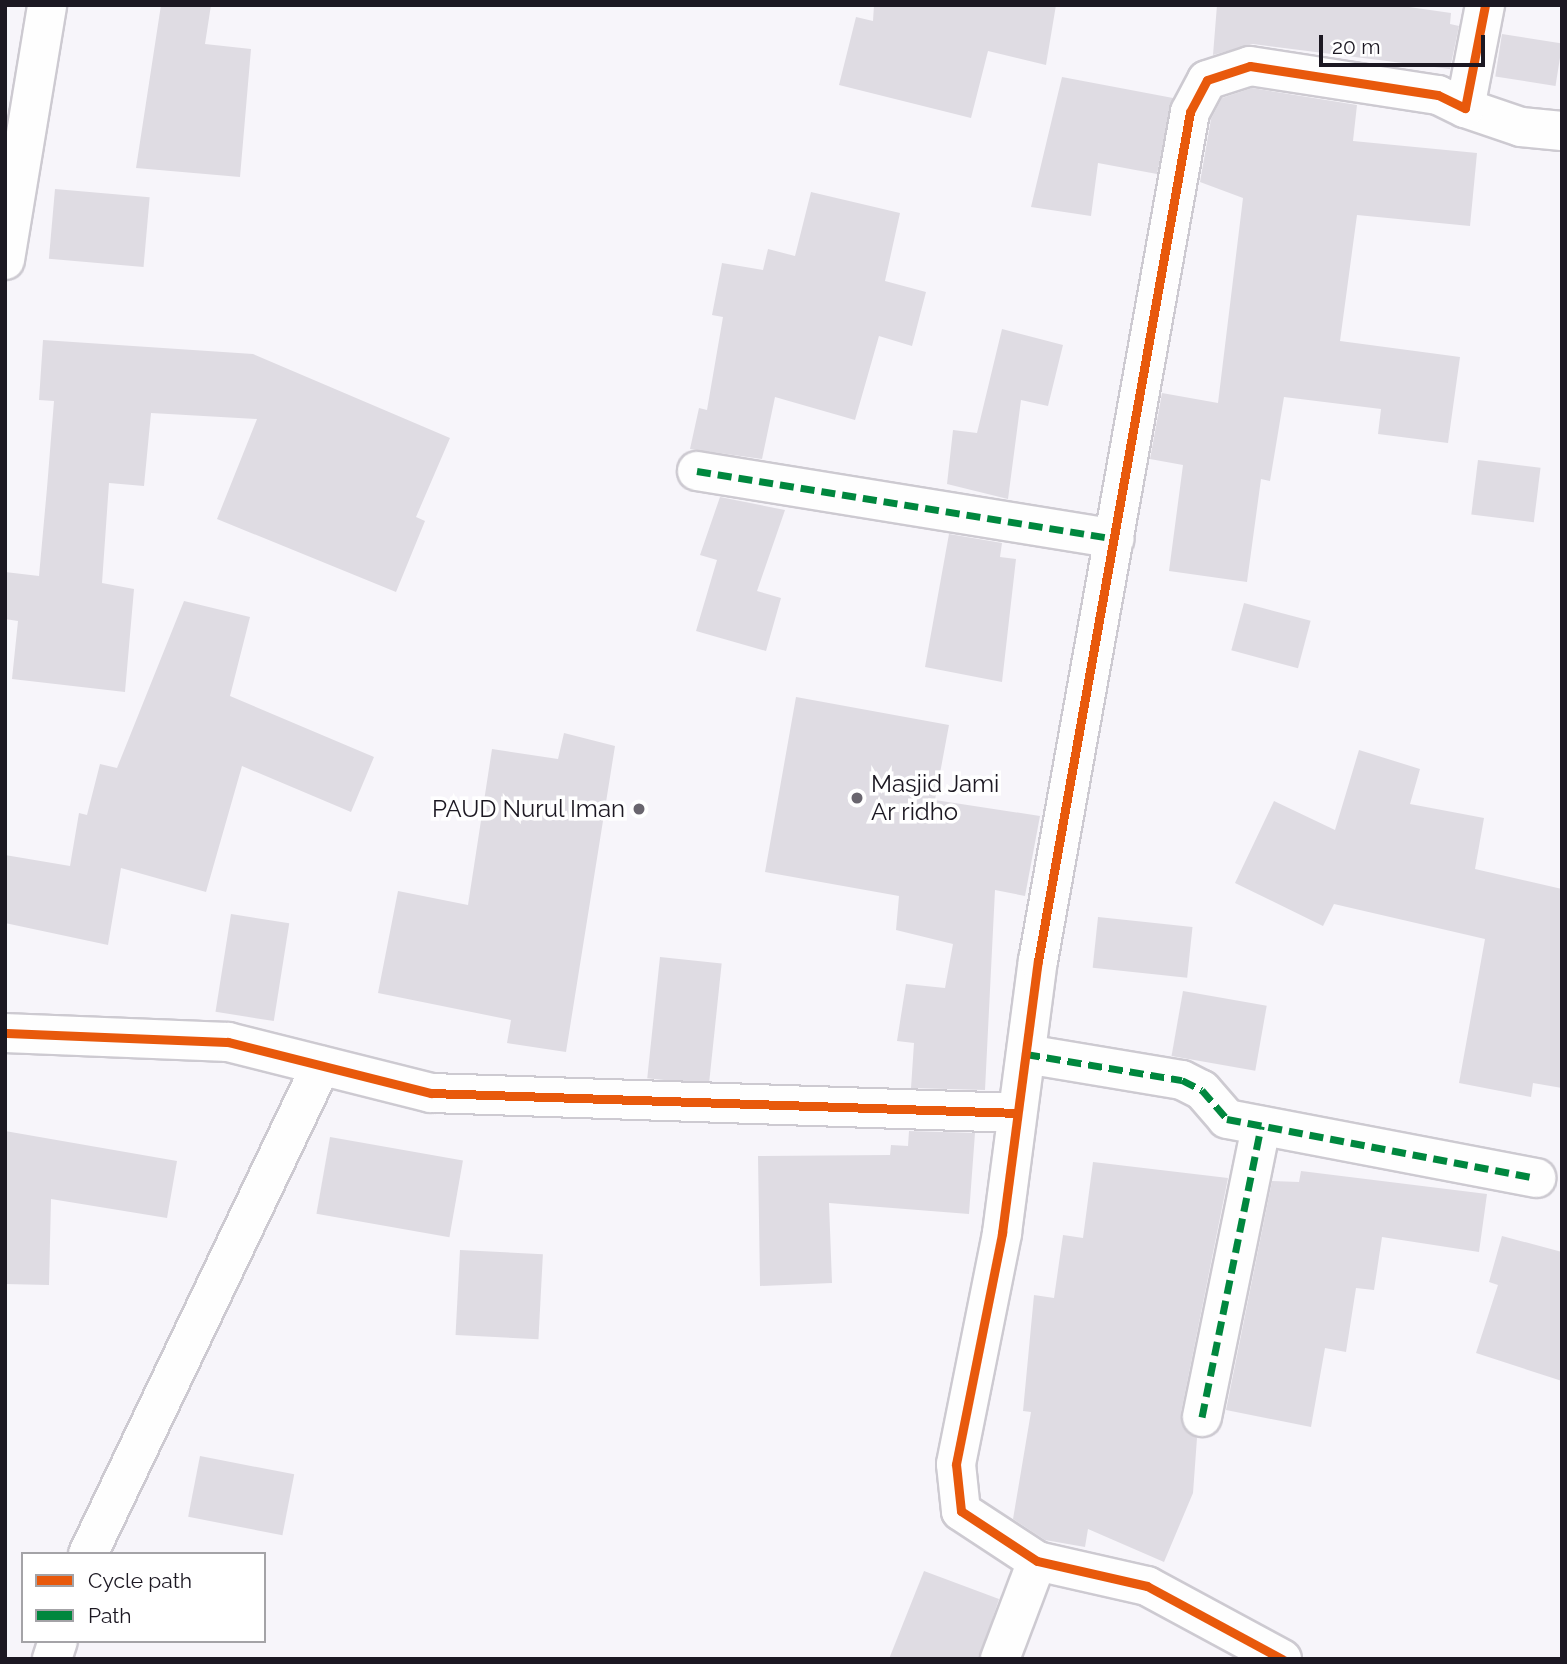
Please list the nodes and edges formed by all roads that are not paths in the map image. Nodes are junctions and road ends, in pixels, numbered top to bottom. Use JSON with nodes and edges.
{"nodes":[{"id":1,"x":47,"y":5,"type":"edge"},
{"id":2,"x":1485,"y":5,"type":"edge"},
{"id":3,"x":1465,"y":108,"type":"junction"},
{"id":4,"x":1562,"y":131,"type":"edge"},
{"id":5,"x":5,"y":260,"type":"edge"},
{"id":6,"x":697,"y":471,"type":"dead end"},
{"id":7,"x":1115,"y":539,"type":"junction"},
{"id":8,"x":5,"y":1033,"type":"edge"},
{"id":9,"x":1026,"y":1055,"type":"junction"},
{"id":10,"x":321,"y":1066,"type":"junction"},
{"id":11,"x":1017,"y":1113,"type":"junction"},
{"id":12,"x":1261,"y":1126,"type":"junction"},
{"id":13,"x":1536,"y":1178,"type":"dead end"},
{"id":14,"x":1202,"y":1417,"type":"dead end"},
{"id":15,"x":89,"y":1552,"type":"edge"},
{"id":16,"x":1037,"y":1561,"type":"junction"},
{"id":17,"x":1000,"y":1659,"type":"edge"},
{"id":18,"x":1282,"y":1659,"type":"edge"}],
"edges":[{"from":1,"to":5,"type":"street"},
{"from":2,"to":3,"type":"street"},
{"from":3,"to":4,"type":"street"},
{"from":3,"to":7,"type":"street"},
{"from":6,"to":7,"type":"street"},
{"from":7,"to":9,"type":"street"},
{"from":8,"to":10,"type":"street"},
{"from":9,"to":11,"type":"street"},
{"from":9,"to":12,"type":"street"},
{"from":10,"to":11,"type":"street"},
{"from":10,"to":15,"type":"street"},
{"from":11,"to":16,"type":"street"},
{"from":12,"to":13,"type":"street"},
{"from":12,"to":14,"type":"street"},
{"from":16,"to":17,"type":"street"},
{"from":16,"to":18,"type":"street"}]}
